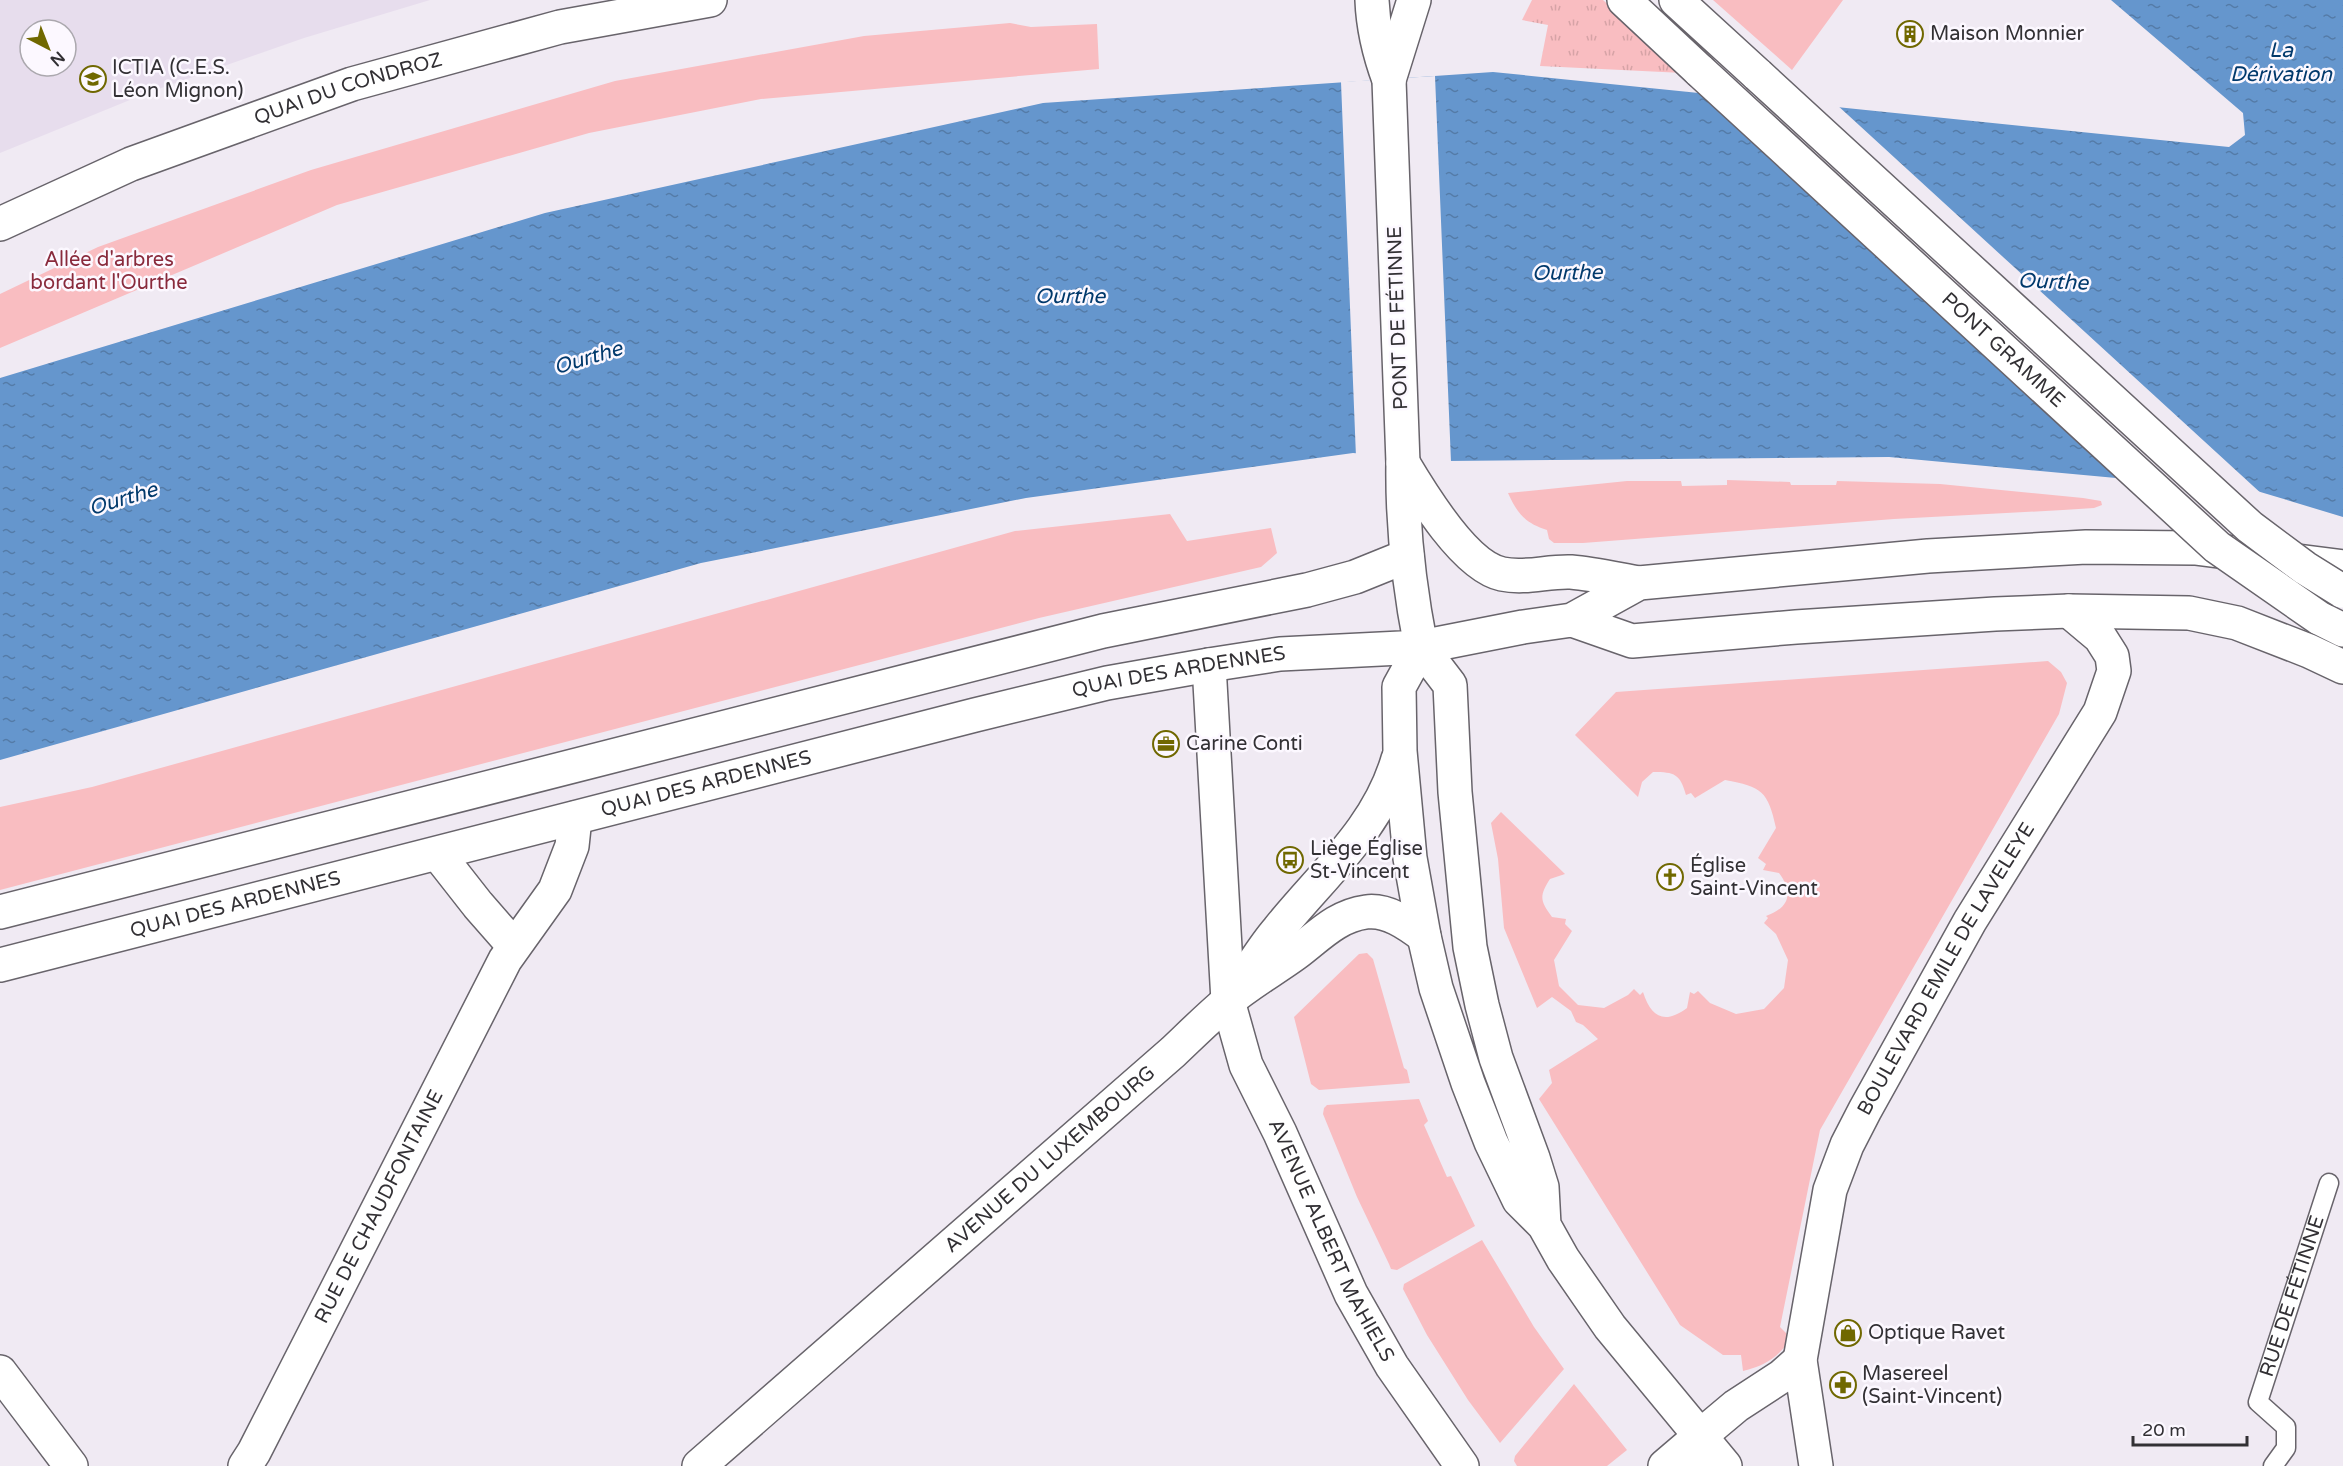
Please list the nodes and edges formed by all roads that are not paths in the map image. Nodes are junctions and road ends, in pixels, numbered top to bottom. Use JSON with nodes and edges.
{"nodes":[{"id":1,"x":710,"y":0,"type":"edge"},
{"id":2,"x":1372,"y":0,"type":"edge"},
{"id":3,"x":1414,"y":0,"type":"edge"},
{"id":4,"x":1624,"y":0,"type":"edge"},
{"id":5,"x":1677,"y":0,"type":"edge"},
{"id":6,"x":1389,"y":80,"type":"junction"},
{"id":7,"x":0,"y":224,"type":"edge"},
{"id":8,"x":1403,"y":463,"type":"junction"},
{"id":9,"x":1407,"y":556,"type":"junction"},
{"id":10,"x":1639,"y":583,"type":"junction"},
{"id":11,"x":2343,"y":583,"type":"edge"},
{"id":12,"x":2069,"y":611,"type":"junction"},
{"id":13,"x":1572,"y":620,"type":"junction"},
{"id":14,"x":2331,"y":624,"type":"edge"},
{"id":15,"x":1421,"y":647,"type":"junction"},
{"id":16,"x":1209,"y":665,"type":"junction"},
{"id":17,"x":2343,"y":667,"type":"edge"},
{"id":18,"x":1401,"y":751,"type":"junction"},
{"id":19,"x":575,"y":818,"type":"junction"},
{"id":20,"x":438,"y":854,"type":"junction"},
{"id":21,"x":0,"y":912,"type":"edge"},
{"id":22,"x":1424,"y":936,"type":"junction"},
{"id":23,"x":514,"y":946,"type":"junction"},
{"id":24,"x":0,"y":965,"type":"edge"},
{"id":25,"x":1228,"y":1001,"type":"junction"},
{"id":26,"x":2329,"y":1183,"type":"dead end"},
{"id":27,"x":1544,"y":1226,"type":"junction"},
{"id":28,"x":1800,"y":1360,"type":"junction"},
{"id":29,"x":0,"y":1372,"type":"edge"},
{"id":30,"x":1698,"y":1451,"type":"edge"},
{"id":31,"x":258,"y":1461,"type":"edge"},
{"id":32,"x":71,"y":1466,"type":"edge"},
{"id":33,"x":699,"y":1466,"type":"edge"},
{"id":34,"x":1462,"y":1466,"type":"edge"},
{"id":35,"x":1665,"y":1466,"type":"edge"},
{"id":36,"x":1725,"y":1466,"type":"edge"},
{"id":37,"x":1816,"y":1466,"type":"edge"},
{"id":38,"x":2273,"y":1466,"type":"edge"}],
"edges":[{"from":1,"to":7,"type":"street","name":"QUAI DU CONDROZ"},
{"from":2,"to":6,"type":"street","name":"PONT DE FÉTINNE"},
{"from":3,"to":6,"type":"street","name":"PONT DE FÉTINNE"},
{"from":4,"to":14,"type":"street","name":"PONT GRAMME","bridge":true},
{"from":5,"to":11,"type":"street","name":"PONT GRAMME","bridge":true},
{"from":6,"to":8,"type":"street","name":"PONT DE FÉTINNE"},
{"from":8,"to":9,"type":"street","name":"PONT DE FÉTINNE"},
{"from":8,"to":10,"type":"street"},
{"from":9,"to":15,"type":"street"},
{"from":9,"to":21,"type":"street"},
{"from":10,"to":11,"type":"street"},
{"from":10,"to":13,"type":"street"},
{"from":12,"to":13,"type":"street"},
{"from":12,"to":17,"type":"street"},
{"from":12,"to":28,"type":"street","name":"BOULEVARD EMILE DE LAVELEYE"},
{"from":13,"to":15,"type":"street","name":"QUAI DES ARDENNES"},
{"from":15,"to":16,"type":"street","name":"QUAI DES ARDENNES"},
{"from":15,"to":18,"type":"street"},
{"from":15,"to":27,"type":"street"},
{"from":16,"to":19,"type":"street","name":"QUAI DES ARDENNES"},
{"from":16,"to":25,"type":"street","name":"AVENUE ALBERT MAHIELS"},
{"from":18,"to":22,"type":"street"},
{"from":18,"to":25,"type":"street"},
{"from":19,"to":20,"type":"street","name":"QUAI DES ARDENNES"},
{"from":19,"to":23,"type":"street","name":"RUE DE CHAUDFONTAINE"},
{"from":20,"to":23,"type":"street"},
{"from":20,"to":24,"type":"street","name":"QUAI DES ARDENNES"},
{"from":22,"to":25,"type":"street","name":"AVENUE DU LUXEMBOURG"},
{"from":22,"to":27,"type":"street"},
{"from":23,"to":31,"type":"street","name":"RUE DE CHAUDFONTAINE"},
{"from":25,"to":33,"type":"street","name":"AVENUE DU LUXEMBOURG"},
{"from":25,"to":34,"type":"street","name":"AVENUE ALBERT MAHIELS"},
{"from":26,"to":38,"type":"lane","name":"RUE DE FÉTINNE"},
{"from":27,"to":30,"type":"street"},
{"from":28,"to":30,"type":"street"},
{"from":28,"to":37,"type":"street","name":"BOULEVARD EMILE DE LAVELEYE"},
{"from":29,"to":32,"type":"street"},
{"from":30,"to":35,"type":"street"},
{"from":30,"to":36,"type":"street"}]}
